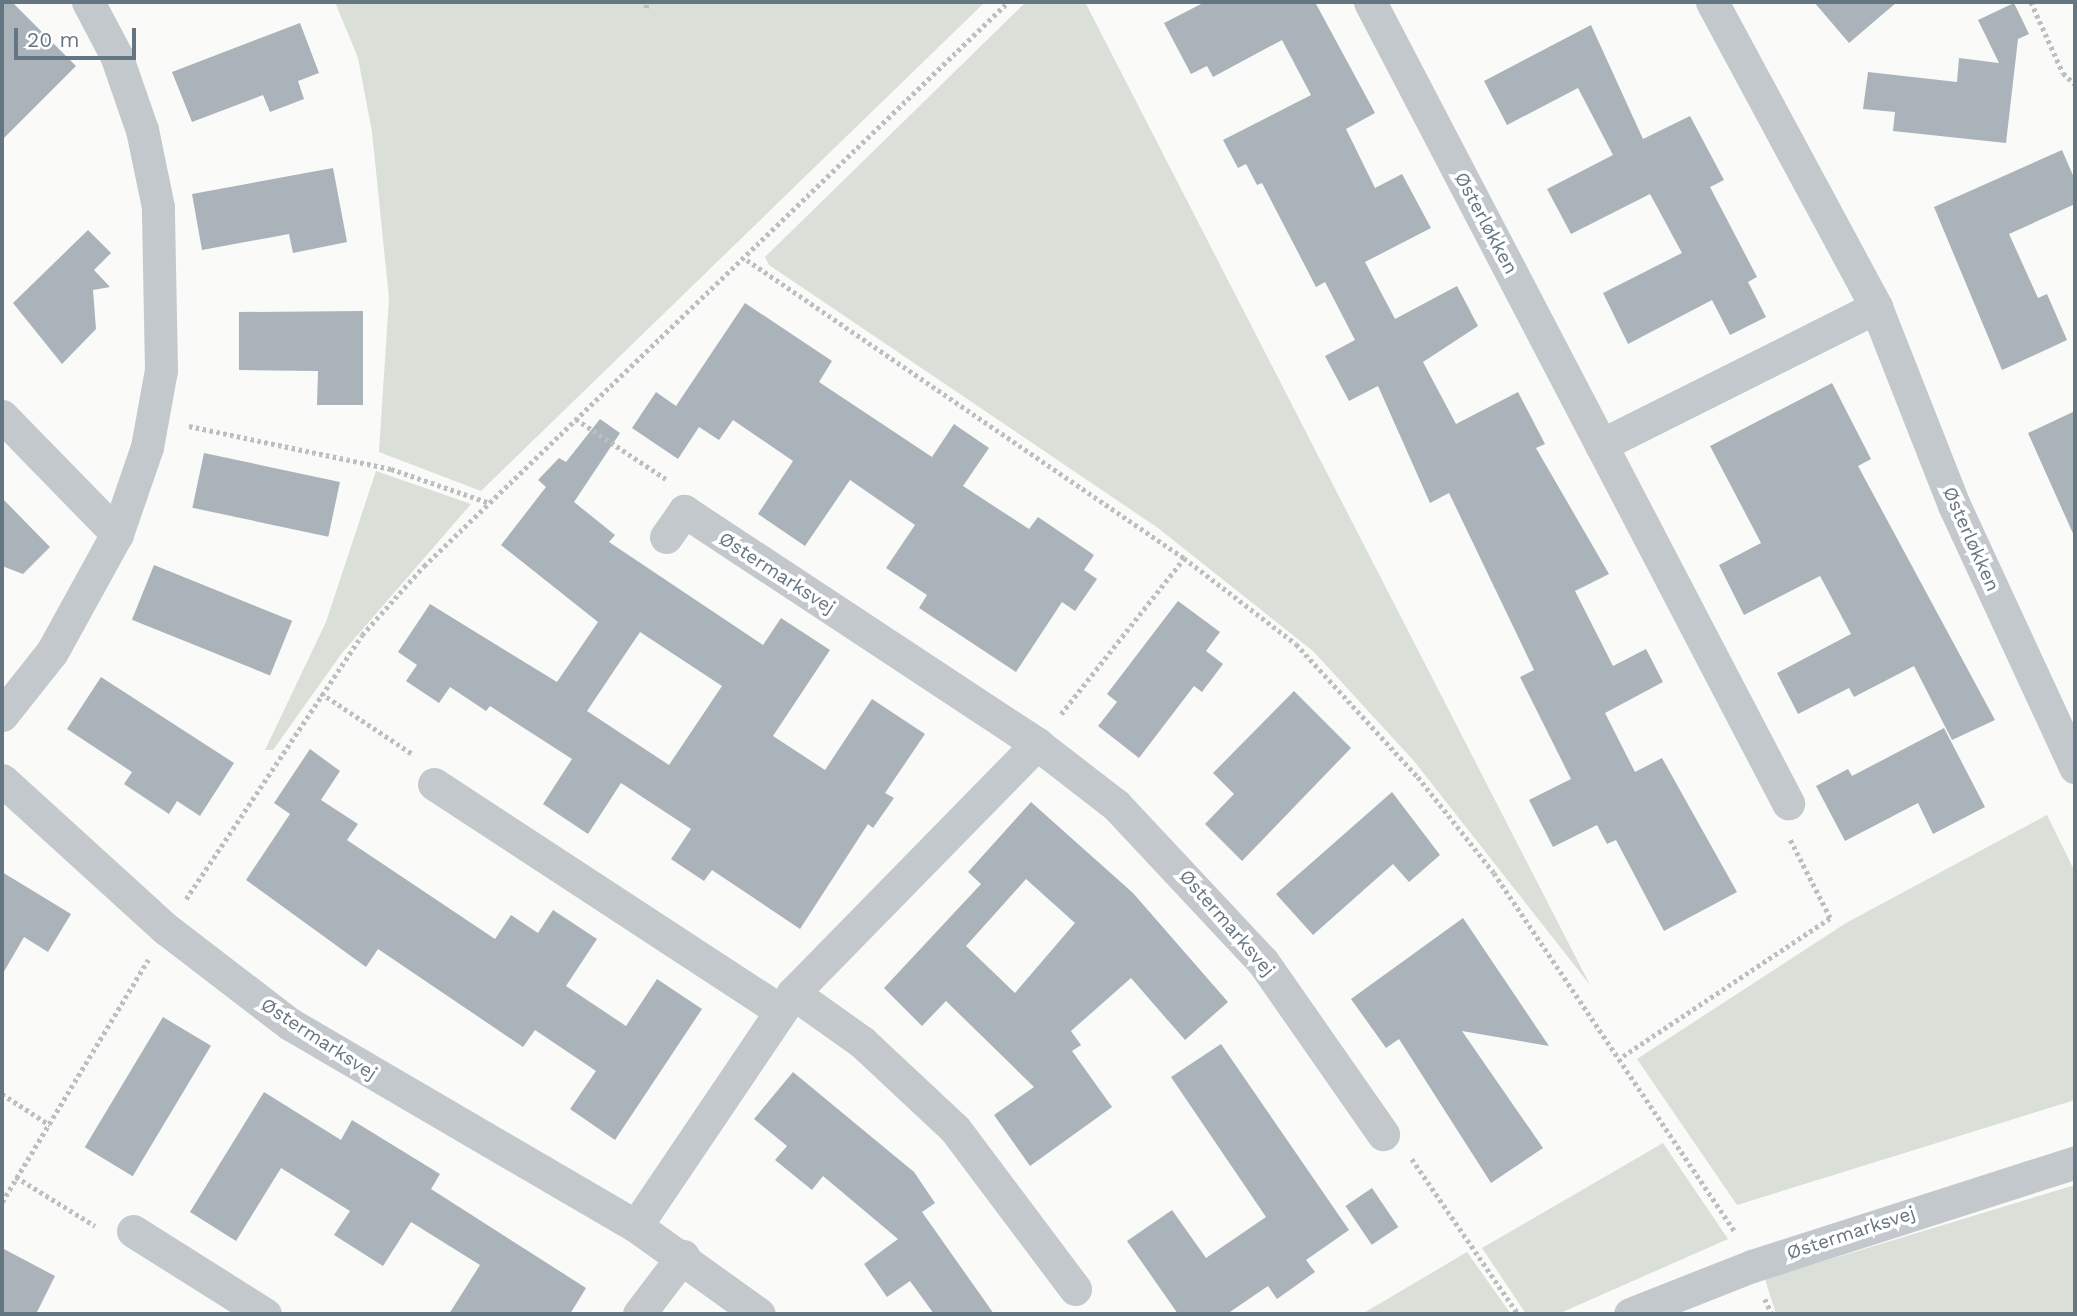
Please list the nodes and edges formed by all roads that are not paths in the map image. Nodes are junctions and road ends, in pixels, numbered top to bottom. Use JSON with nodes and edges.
{"nodes":[{"id":1,"x":88,"y":2,"type":"edge"},
{"id":2,"x":1370,"y":2,"type":"edge"},
{"id":3,"x":1712,"y":2,"type":"edge"},
{"id":4,"x":1876,"y":307,"type":"junction"},
{"id":5,"x":2,"y":416,"type":"edge"},
{"id":6,"x":1601,"y":445,"type":"junction"},
{"id":7,"x":675,"y":524,"type":"road end"},
{"id":8,"x":117,"y":534,"type":"junction"},
{"id":9,"x":2,"y":715,"type":"edge"},
{"id":10,"x":1037,"y":744,"type":"junction"},
{"id":11,"x":2075,"y":767,"type":"edge"},
{"id":12,"x":2,"y":780,"type":"edge"},
{"id":13,"x":434,"y":784,"type":"road end"},
{"id":14,"x":1788,"y":803,"type":"road end"},
{"id":15,"x":787,"y":1002,"type":"junction"},
{"id":16,"x":1383,"y":1133,"type":"road end"},
{"id":17,"x":2075,"y":1162,"type":"edge"},
{"id":18,"x":636,"y":1226,"type":"junction"},
{"id":19,"x":133,"y":1231,"type":"road end"},
{"id":20,"x":683,"y":1256,"type":"junction"},
{"id":21,"x":1075,"y":1289,"type":"dead end"},
{"id":22,"x":265,"y":1314,"type":"edge"},
{"id":23,"x":639,"y":1314,"type":"edge"},
{"id":24,"x":759,"y":1314,"type":"edge"},
{"id":25,"x":1630,"y":1314,"type":"edge"}],
"edges":[{"from":1,"to":8,"type":"street"},
{"from":2,"to":6,"type":"street","name":"Østerløkken"},
{"from":3,"to":4,"type":"street","name":"Østerløkken"},
{"from":4,"to":6,"type":"street"},
{"from":4,"to":11,"type":"street","name":"Østerløkken"},
{"from":5,"to":8,"type":"street"},
{"from":6,"to":14,"type":"street","name":"Østerløkken"},
{"from":7,"to":10,"type":"street","name":"Østermarksvej"},
{"from":8,"to":9,"type":"street"},
{"from":10,"to":15,"type":"street"},
{"from":10,"to":16,"type":"street","name":"Østermarksvej"},
{"from":12,"to":18,"type":"street","name":"Østermarksvej"},
{"from":13,"to":15,"type":"street"},
{"from":15,"to":18,"type":"street"},
{"from":15,"to":21,"type":"street"},
{"from":17,"to":25,"type":"street","name":"Østermarksvej"},
{"from":18,"to":20,"type":"street","name":"Østermarksvej"},
{"from":19,"to":22,"type":"street"},
{"from":20,"to":23,"type":"street"},
{"from":20,"to":24,"type":"street","name":"Østermarksvej"}]}
